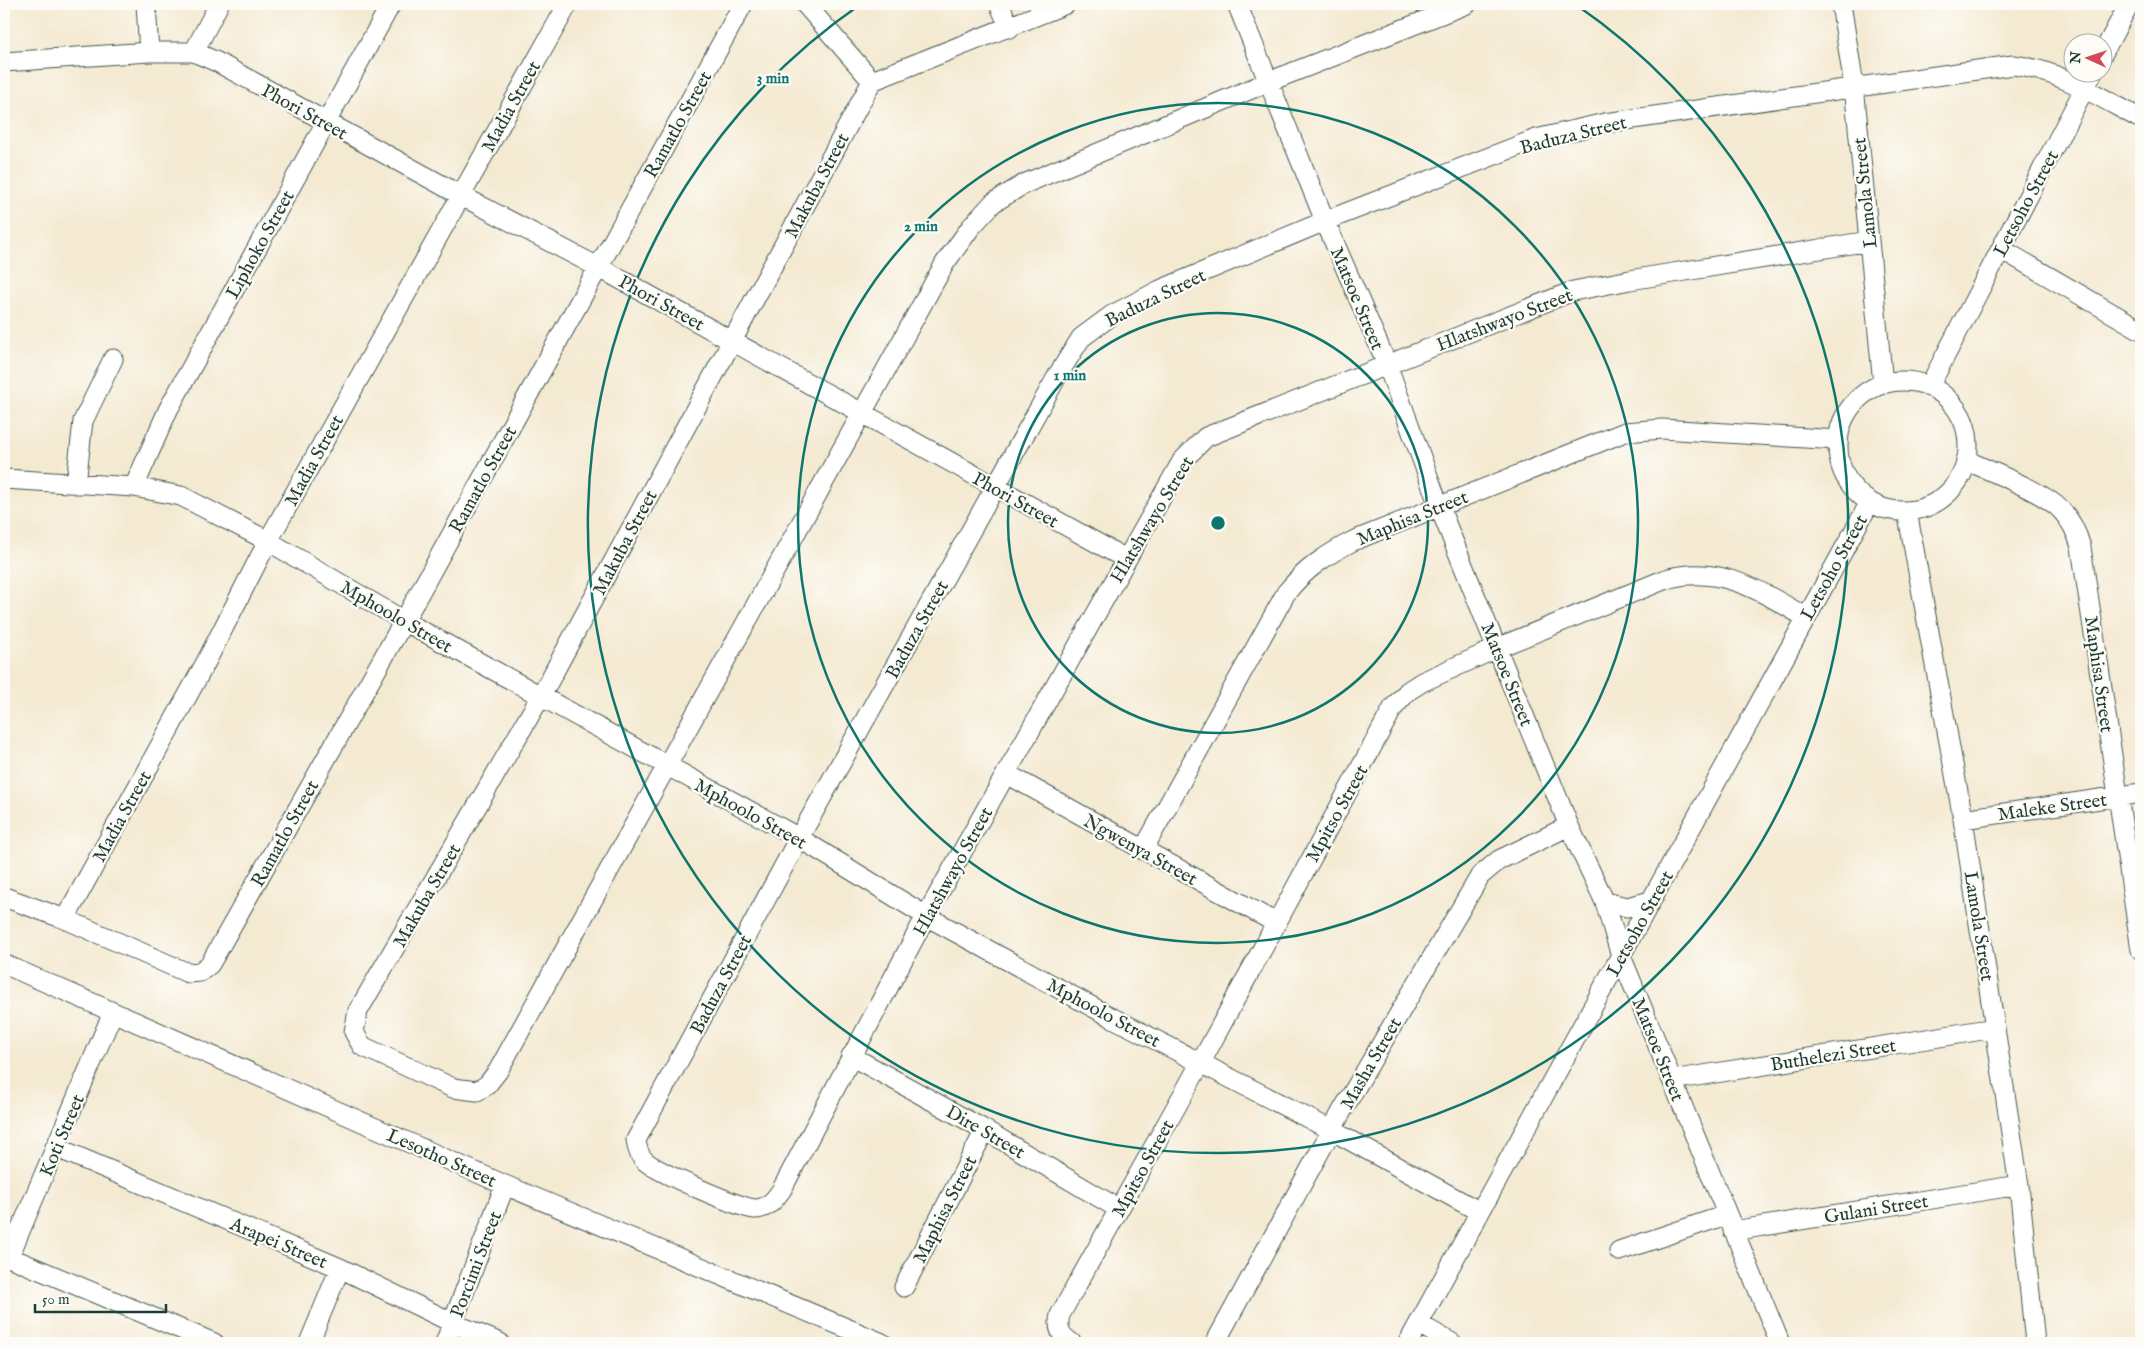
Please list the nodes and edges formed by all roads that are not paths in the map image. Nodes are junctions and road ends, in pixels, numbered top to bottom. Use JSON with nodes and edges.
{"nodes":[{"id":1,"x":146,"y":4,"type":"edge"},
{"id":2,"x":219,"y":4,"type":"edge"},
{"id":3,"x":391,"y":4,"type":"edge"},
{"id":4,"x":568,"y":4,"type":"edge"},
{"id":5,"x":743,"y":4,"type":"edge"},
{"id":6,"x":805,"y":4,"type":"edge"},
{"id":7,"x":999,"y":4,"type":"edge"},
{"id":8,"x":1066,"y":4,"type":"edge"},
{"id":9,"x":1237,"y":4,"type":"edge"},
{"id":10,"x":1468,"y":4,"type":"edge"},
{"id":11,"x":1841,"y":4,"type":"edge"},
{"id":12,"x":2129,"y":4,"type":"edge"},
{"id":13,"x":1010,"y":28,"type":"junction"},
{"id":14,"x":2112,"y":36,"type":"edge"},
{"id":15,"x":149,"y":52,"type":"junction"},
{"id":16,"x":194,"y":52,"type":"junction"},
{"id":17,"x":4,"y":62,"type":"edge"},
{"id":18,"x":2062,"y":75,"type":"edge"},
{"id":19,"x":872,"y":81,"type":"junction"},
{"id":20,"x":1268,"y":82,"type":"junction"},
{"id":21,"x":2088,"y":82,"type":"edge"},
{"id":22,"x":2090,"y":82,"type":"edge"},
{"id":23,"x":1854,"y":86,"type":"junction"},
{"id":24,"x":2141,"y":119,"type":"edge"},
{"id":25,"x":325,"y":122,"type":"junction"},
{"id":26,"x":460,"y":195,"type":"junction"},
{"id":27,"x":1325,"y":222,"type":"junction"},
{"id":28,"x":1869,"y":240,"type":"junction"},
{"id":29,"x":2001,"y":249,"type":"junction"},
{"id":30,"x":598,"y":267,"type":"junction"},
{"id":31,"x":2141,"y":330,"type":"edge"},
{"id":32,"x":732,"y":341,"type":"junction"},
{"id":33,"x":114,"y":359,"type":"dead end"},
{"id":34,"x":1386,"y":364,"type":"junction"},
{"id":35,"x":1884,"y":384,"type":"junction"},
{"id":36,"x":1929,"y":386,"type":"junction"},
{"id":37,"x":861,"y":412,"type":"junction"},
{"id":38,"x":1838,"y":440,"type":"junction"},
{"id":39,"x":1966,"y":460,"type":"junction"},
{"id":40,"x":4,"y":479,"type":"edge"},
{"id":41,"x":76,"y":484,"type":"junction"},
{"id":42,"x":134,"y":487,"type":"junction"},
{"id":43,"x":995,"y":488,"type":"junction"},
{"id":44,"x":1870,"y":502,"type":"junction"},
{"id":45,"x":1439,"y":506,"type":"junction"},
{"id":46,"x":1907,"y":511,"type":"junction"},
{"id":47,"x":268,"y":541,"type":"junction"},
{"id":48,"x":1126,"y":559,"type":"junction"},
{"id":49,"x":1805,"y":617,"type":"junction"},
{"id":50,"x":404,"y":621,"type":"junction"},
{"id":51,"x":1497,"y":648,"type":"junction"},
{"id":52,"x":541,"y":696,"type":"junction"},
{"id":53,"x":666,"y":766,"type":"junction"},
{"id":54,"x":1007,"y":774,"type":"junction"},
{"id":55,"x":2141,"y":793,"type":"edge"},
{"id":56,"x":2118,"y":797,"type":"junction"},
{"id":57,"x":1963,"y":819,"type":"junction"},
{"id":58,"x":1569,"y":826,"type":"junction"},
{"id":59,"x":799,"y":838,"type":"junction"},
{"id":60,"x":1142,"y":850,"type":"junction"},
{"id":61,"x":4,"y":897,"type":"edge"},
{"id":62,"x":1651,"y":901,"type":"junction"},
{"id":63,"x":1605,"y":902,"type":"junction"},
{"id":64,"x":926,"y":916,"type":"junction"},
{"id":65,"x":65,"y":919,"type":"junction"},
{"id":66,"x":1276,"y":923,"type":"junction"},
{"id":67,"x":2141,"y":950,"type":"edge"},
{"id":68,"x":1622,"y":956,"type":"junction"},
{"id":69,"x":4,"y":964,"type":"edge"},
{"id":70,"x":113,"y":1012,"type":"junction"},
{"id":71,"x":1995,"y":1028,"type":"junction"},
{"id":72,"x":851,"y":1056,"type":"junction"},
{"id":73,"x":1200,"y":1064,"type":"junction"},
{"id":74,"x":1672,"y":1080,"type":"junction"},
{"id":75,"x":985,"y":1130,"type":"junction"},
{"id":76,"x":1331,"y":1130,"type":"junction"},
{"id":77,"x":55,"y":1147,"type":"junction"},
{"id":78,"x":506,"y":1185,"type":"junction"},
{"id":79,"x":2019,"y":1185,"type":"junction"},
{"id":80,"x":782,"y":1189,"type":"joint"},
{"id":81,"x":1119,"y":1209,"type":"junction"},
{"id":82,"x":1480,"y":1212,"type":"junction"},
{"id":83,"x":1729,"y":1223,"type":"junction"},
{"id":84,"x":1620,"y":1251,"type":"dead end"},
{"id":85,"x":6,"y":1256,"type":"edge"},
{"id":86,"x":340,"y":1268,"type":"junction"},
{"id":87,"x":904,"y":1287,"type":"dead end"},
{"id":88,"x":453,"y":1323,"type":"junction"},
{"id":89,"x":1419,"y":1324,"type":"junction"},
{"id":90,"x":214,"y":1343,"type":"edge"},
{"id":91,"x":309,"y":1343,"type":"edge"},
{"id":92,"x":444,"y":1343,"type":"edge"},
{"id":93,"x":500,"y":1343,"type":"edge"},
{"id":94,"x":882,"y":1343,"type":"edge"},
{"id":95,"x":1072,"y":1343,"type":"edge"},
{"id":96,"x":1215,"y":1343,"type":"edge"},
{"id":97,"x":1408,"y":1343,"type":"edge"},
{"id":98,"x":1452,"y":1343,"type":"edge"},
{"id":99,"x":1780,"y":1343,"type":"edge"},
{"id":100,"x":2035,"y":1343,"type":"edge"}],
"edges":[{"from":1,"to":15,"type":"street"},
{"from":2,"to":16,"type":"street"},
{"from":3,"to":25,"type":"street","name":"Liphoko Street"},
{"from":4,"to":26,"type":"street","name":"Madia Street"},
{"from":5,"to":30,"type":"street","name":"Ramatlo Street"},
{"from":6,"to":19,"type":"street"},
{"from":7,"to":13,"type":"street"},
{"from":8,"to":13,"type":"street"},
{"from":9,"to":20,"type":"street","name":"Matsoe Street"},
{"from":10,"to":20,"type":"street"},
{"from":11,"to":23,"type":"street","name":"Lamola Street"},
{"from":12,"to":14,"type":"street"},
{"from":13,"to":19,"type":"street"},
{"from":15,"to":16,"type":"street"},
{"from":15,"to":17,"type":"street"},
{"from":16,"to":25,"type":"street","name":"Phori Street"},
{"from":18,"to":23,"type":"street","name":"Baduza Street"},
{"from":19,"to":32,"type":"street","name":"Makuba Street"},
{"from":20,"to":27,"type":"street","name":"Matsoe Street"},
{"from":20,"to":37,"type":"street"},
{"from":21,"to":29,"type":"street","name":"Letsoho Street"},
{"from":22,"to":24,"type":"street","name":"Baduza Street"},
{"from":23,"to":27,"type":"street","name":"Baduza Street"},
{"from":23,"to":28,"type":"street","name":"Lamola Street"},
{"from":25,"to":26,"type":"street","name":"Phori Street"},
{"from":25,"to":42,"type":"street","name":"Liphoko Street"},
{"from":26,"to":30,"type":"street","name":"Phori Street"},
{"from":26,"to":47,"type":"street","name":"Madia Street"},
{"from":27,"to":34,"type":"street","name":"Matsoe Street"},
{"from":27,"to":43,"type":"street","name":"Baduza Street"},
{"from":28,"to":34,"type":"street","name":"Hlatshwayo Street"},
{"from":28,"to":35,"type":"street","name":"Lamola Street"},
{"from":29,"to":31,"type":"street"},
{"from":29,"to":36,"type":"street","name":"Letsoho Street"},
{"from":30,"to":32,"type":"street","name":"Phori Street"},
{"from":30,"to":50,"type":"street","name":"Ramatlo Street"},
{"from":32,"to":37,"type":"street","name":"Phori Street"},
{"from":32,"to":52,"type":"street","name":"Makuba Street"},
{"from":33,"to":41,"type":"street"},
{"from":34,"to":45,"type":"street","name":"Matsoe Street"},
{"from":34,"to":48,"type":"street","name":"Hlatshwayo Street"},
{"from":35,"to":36,"type":"street"},
{"from":35,"to":38,"type":"street"},
{"from":36,"to":39,"type":"street"},
{"from":37,"to":43,"type":"street","name":"Phori Street"},
{"from":37,"to":53,"type":"street"},
{"from":38,"to":44,"type":"street"},
{"from":38,"to":45,"type":"street","name":"Maphisa Street"},
{"from":39,"to":46,"type":"street"},
{"from":39,"to":56,"type":"street","name":"Maphisa Street"},
{"from":40,"to":41,"type":"street","name":"Mphoolo Street"},
{"from":41,"to":42,"type":"street","name":"Mphoolo Street"},
{"from":42,"to":47,"type":"street","name":"Mphoolo Street"},
{"from":43,"to":48,"type":"street","name":"Phori Street"},
{"from":43,"to":59,"type":"street","name":"Baduza Street"},
{"from":44,"to":46,"type":"street"},
{"from":44,"to":49,"type":"street","name":"Letsoho Street"},
{"from":45,"to":51,"type":"street","name":"Matsoe Street"},
{"from":45,"to":60,"type":"street","name":"Maphisa Street"},
{"from":46,"to":57,"type":"street","name":"Lamola Street"},
{"from":47,"to":50,"type":"street","name":"Mphoolo Street"},
{"from":47,"to":65,"type":"street","name":"Madia Street"},
{"from":48,"to":54,"type":"street","name":"Hlatshwayo Street"},
{"from":49,"to":51,"type":"street","name":"Mpitso Street"},
{"from":49,"to":62,"type":"street","name":"Letsoho Street"},
{"from":50,"to":52,"type":"street","name":"Mphoolo Street"},
{"from":50,"to":65,"type":"street","name":"Ramatlo Street"},
{"from":51,"to":58,"type":"street","name":"Matsoe Street"},
{"from":51,"to":66,"type":"street","name":"Mpitso Street"},
{"from":52,"to":53,"type":"street","name":"Mphoolo Street"},
{"from":52,"to":53,"type":"street","name":"Makuba Street"},
{"from":53,"to":59,"type":"street","name":"Mphoolo Street"},
{"from":54,"to":60,"type":"street","name":"Ngwenya Street"},
{"from":54,"to":64,"type":"street","name":"Hlatshwayo Street"},
{"from":55,"to":56,"type":"street","name":"Maleke Street"},
{"from":56,"to":57,"type":"street","name":"Maleke Street"},
{"from":56,"to":67,"type":"street","name":"Maphisa Street"},
{"from":57,"to":71,"type":"street","name":"Lamola Street"},
{"from":58,"to":63,"type":"street","name":"Matsoe Street"},
{"from":58,"to":76,"type":"street","name":"Masha Street"},
{"from":59,"to":64,"type":"street","name":"Mphoolo Street"},
{"from":59,"to":80,"type":"street","name":"Baduza Street"},
{"from":60,"to":66,"type":"street","name":"Ngwenya Street"},
{"from":61,"to":65,"type":"street","name":"Ramatlo Street"},
{"from":62,"to":63,"type":"street"},
{"from":62,"to":68,"type":"street","name":"Letsoho Street"},
{"from":63,"to":68,"type":"street","name":"Matsoe Street"},
{"from":64,"to":72,"type":"street","name":"Hlatshwayo Street"},
{"from":64,"to":73,"type":"street","name":"Mphoolo Street"},
{"from":66,"to":73,"type":"street","name":"Mpitso Street"},
{"from":68,"to":74,"type":"street","name":"Matsoe Street"},
{"from":68,"to":82,"type":"street","name":"Letsoho Street"},
{"from":69,"to":70,"type":"street","name":"Lesotho Street"},
{"from":70,"to":77,"type":"street","name":"Koti Street"},
{"from":70,"to":78,"type":"street","name":"Lesotho Street"},
{"from":71,"to":74,"type":"street","name":"Buthelezi Street"},
{"from":71,"to":79,"type":"street","name":"Lamola Street"},
{"from":72,"to":75,"type":"street","name":"Dire Street"},
{"from":72,"to":80,"type":"street","name":"Hlatshwayo Street"},
{"from":73,"to":76,"type":"street","name":"Mphoolo Street"},
{"from":73,"to":81,"type":"street","name":"Mpitso Street"},
{"from":74,"to":83,"type":"street","name":"Matsoe Street"},
{"from":75,"to":81,"type":"street","name":"Dire Street"},
{"from":75,"to":87,"type":"street","name":"Maphisa Street"},
{"from":76,"to":82,"type":"street","name":"Mphoolo Street"},
{"from":76,"to":96,"type":"street","name":"Masha Street"},
{"from":77,"to":85,"type":"street","name":"Koti Street"},
{"from":77,"to":86,"type":"street","name":"Arapei Street"},
{"from":78,"to":88,"type":"street","name":"Porcimi Street"},
{"from":78,"to":94,"type":"street","name":"Lesotho Street"},
{"from":79,"to":83,"type":"street","name":"Gulani Street"},
{"from":79,"to":100,"type":"street","name":"Lamola Street"},
{"from":81,"to":95,"type":"street","name":"Mpitso Street"},
{"from":82,"to":89,"type":"street","name":"Letsoho Street"},
{"from":83,"to":84,"type":"street","name":"Gulani Street"},
{"from":83,"to":99,"type":"street","name":"Matsoe Street"},
{"from":85,"to":90,"type":"street"},
{"from":86,"to":88,"type":"street","name":"Arapei Street"},
{"from":86,"to":91,"type":"street"},
{"from":88,"to":92,"type":"street","name":"Porcimi Street"},
{"from":88,"to":93,"type":"street","name":"Arapei Street"},
{"from":89,"to":97,"type":"street","name":"Letsoho Street"},
{"from":89,"to":98,"type":"street"}]}
